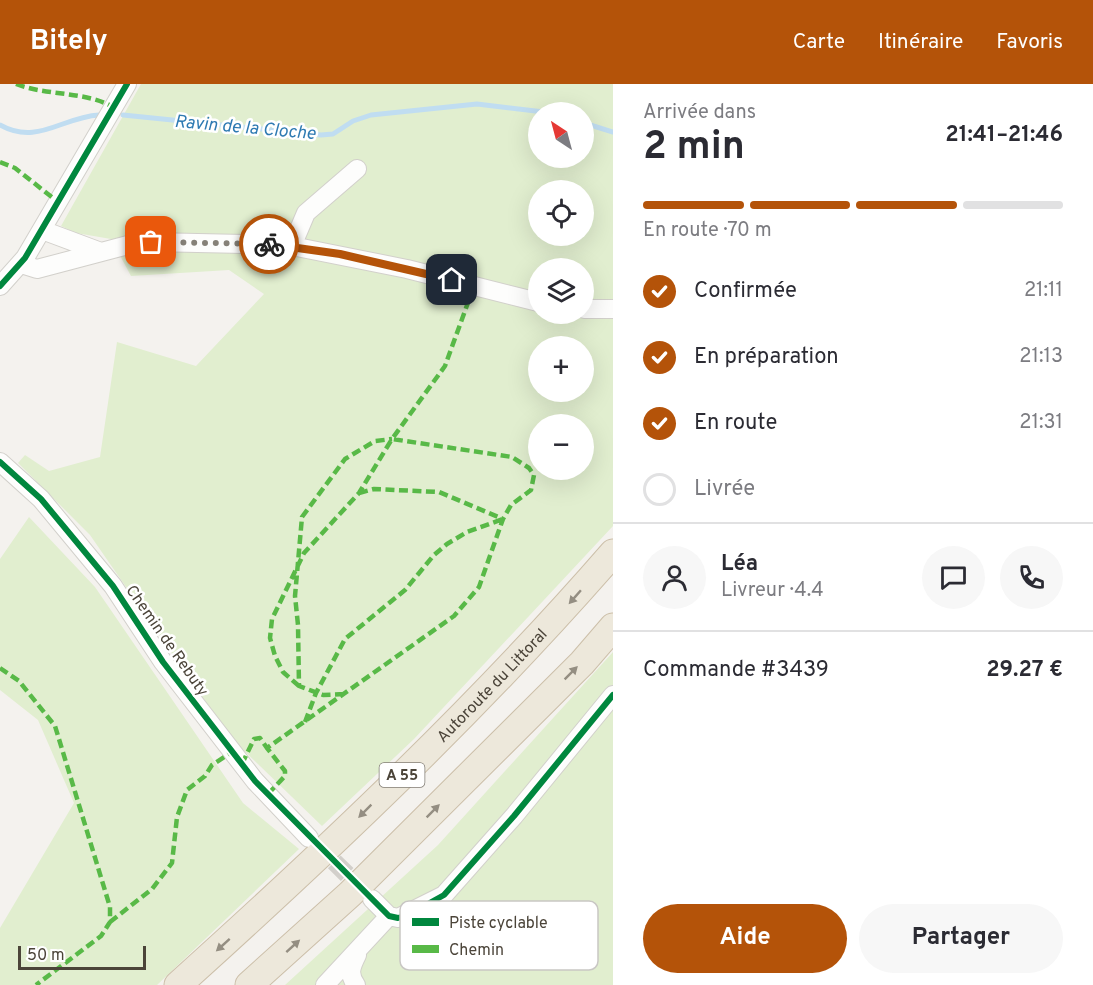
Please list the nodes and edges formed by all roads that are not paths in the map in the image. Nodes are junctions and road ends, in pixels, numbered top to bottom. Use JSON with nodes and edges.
{"nodes":[{"id":1,"x":127,"y":84,"type":"edge"},
{"id":2,"x":357,"y":169,"type":"dead end"},
{"id":3,"x":42,"y":230,"type":"junction"},
{"id":4,"x":292,"y":246,"type":"junction"},
{"id":5,"x":101,"y":252,"type":"junction"},
{"id":6,"x":21,"y":264,"type":"junction"},
{"id":7,"x":0,"y":286,"type":"edge"},
{"id":8,"x":528,"y":300,"type":"edge"},
{"id":9,"x":594,"y":309,"type":"edge"},
{"id":10,"x":613,"y":309,"type":"edge"},
{"id":11,"x":0,"y":462,"type":"edge"},
{"id":12,"x":613,"y":553,"type":"edge"},
{"id":13,"x":613,"y":627,"type":"edge"},
{"id":14,"x":613,"y":695,"type":"edge"},
{"id":15,"x":309,"y":838,"type":"tunnel mouth"},
{"id":16,"x":372,"y":899,"type":"tunnel mouth"},
{"id":17,"x":433,"y":901,"type":"edge"},
{"id":18,"x":389,"y":916,"type":"junction"},
{"id":19,"x":400,"y":917,"type":"edge"},
{"id":20,"x":358,"y":951,"type":"junction"},
{"id":21,"x":178,"y":985,"type":"edge"},
{"id":22,"x":249,"y":985,"type":"edge"},
{"id":23,"x":325,"y":985,"type":"edge"},
{"id":24,"x":356,"y":985,"type":"edge"}],
"edges":[{"from":1,"to":3,"type":"street"},
{"from":2,"to":4,"type":"street"},
{"from":3,"to":5,"type":"street"},
{"from":3,"to":6,"type":"street"},
{"from":4,"to":5,"type":"street"},
{"from":4,"to":8,"type":"street"},
{"from":5,"to":6,"type":"street"},
{"from":6,"to":7,"type":"street"},
{"from":9,"to":10,"type":"street"},
{"from":11,"to":15,"type":"street","name":"Chemin de Rebuty"},
{"from":12,"to":21,"type":"highway","name":"Autoroute du Littoral","number":"A 55","one_way":true},
{"from":22,"to":13,"type":"highway","number":"A 55","one_way":true},
{"from":14,"to":17,"type":"street"},
{"from":16,"to":18,"type":"street"},
{"from":18,"to":19,"type":"street"},
{"from":18,"to":20,"type":"street"},
{"from":20,"to":23,"type":"street"},
{"from":20,"to":24,"type":"street"}]}
